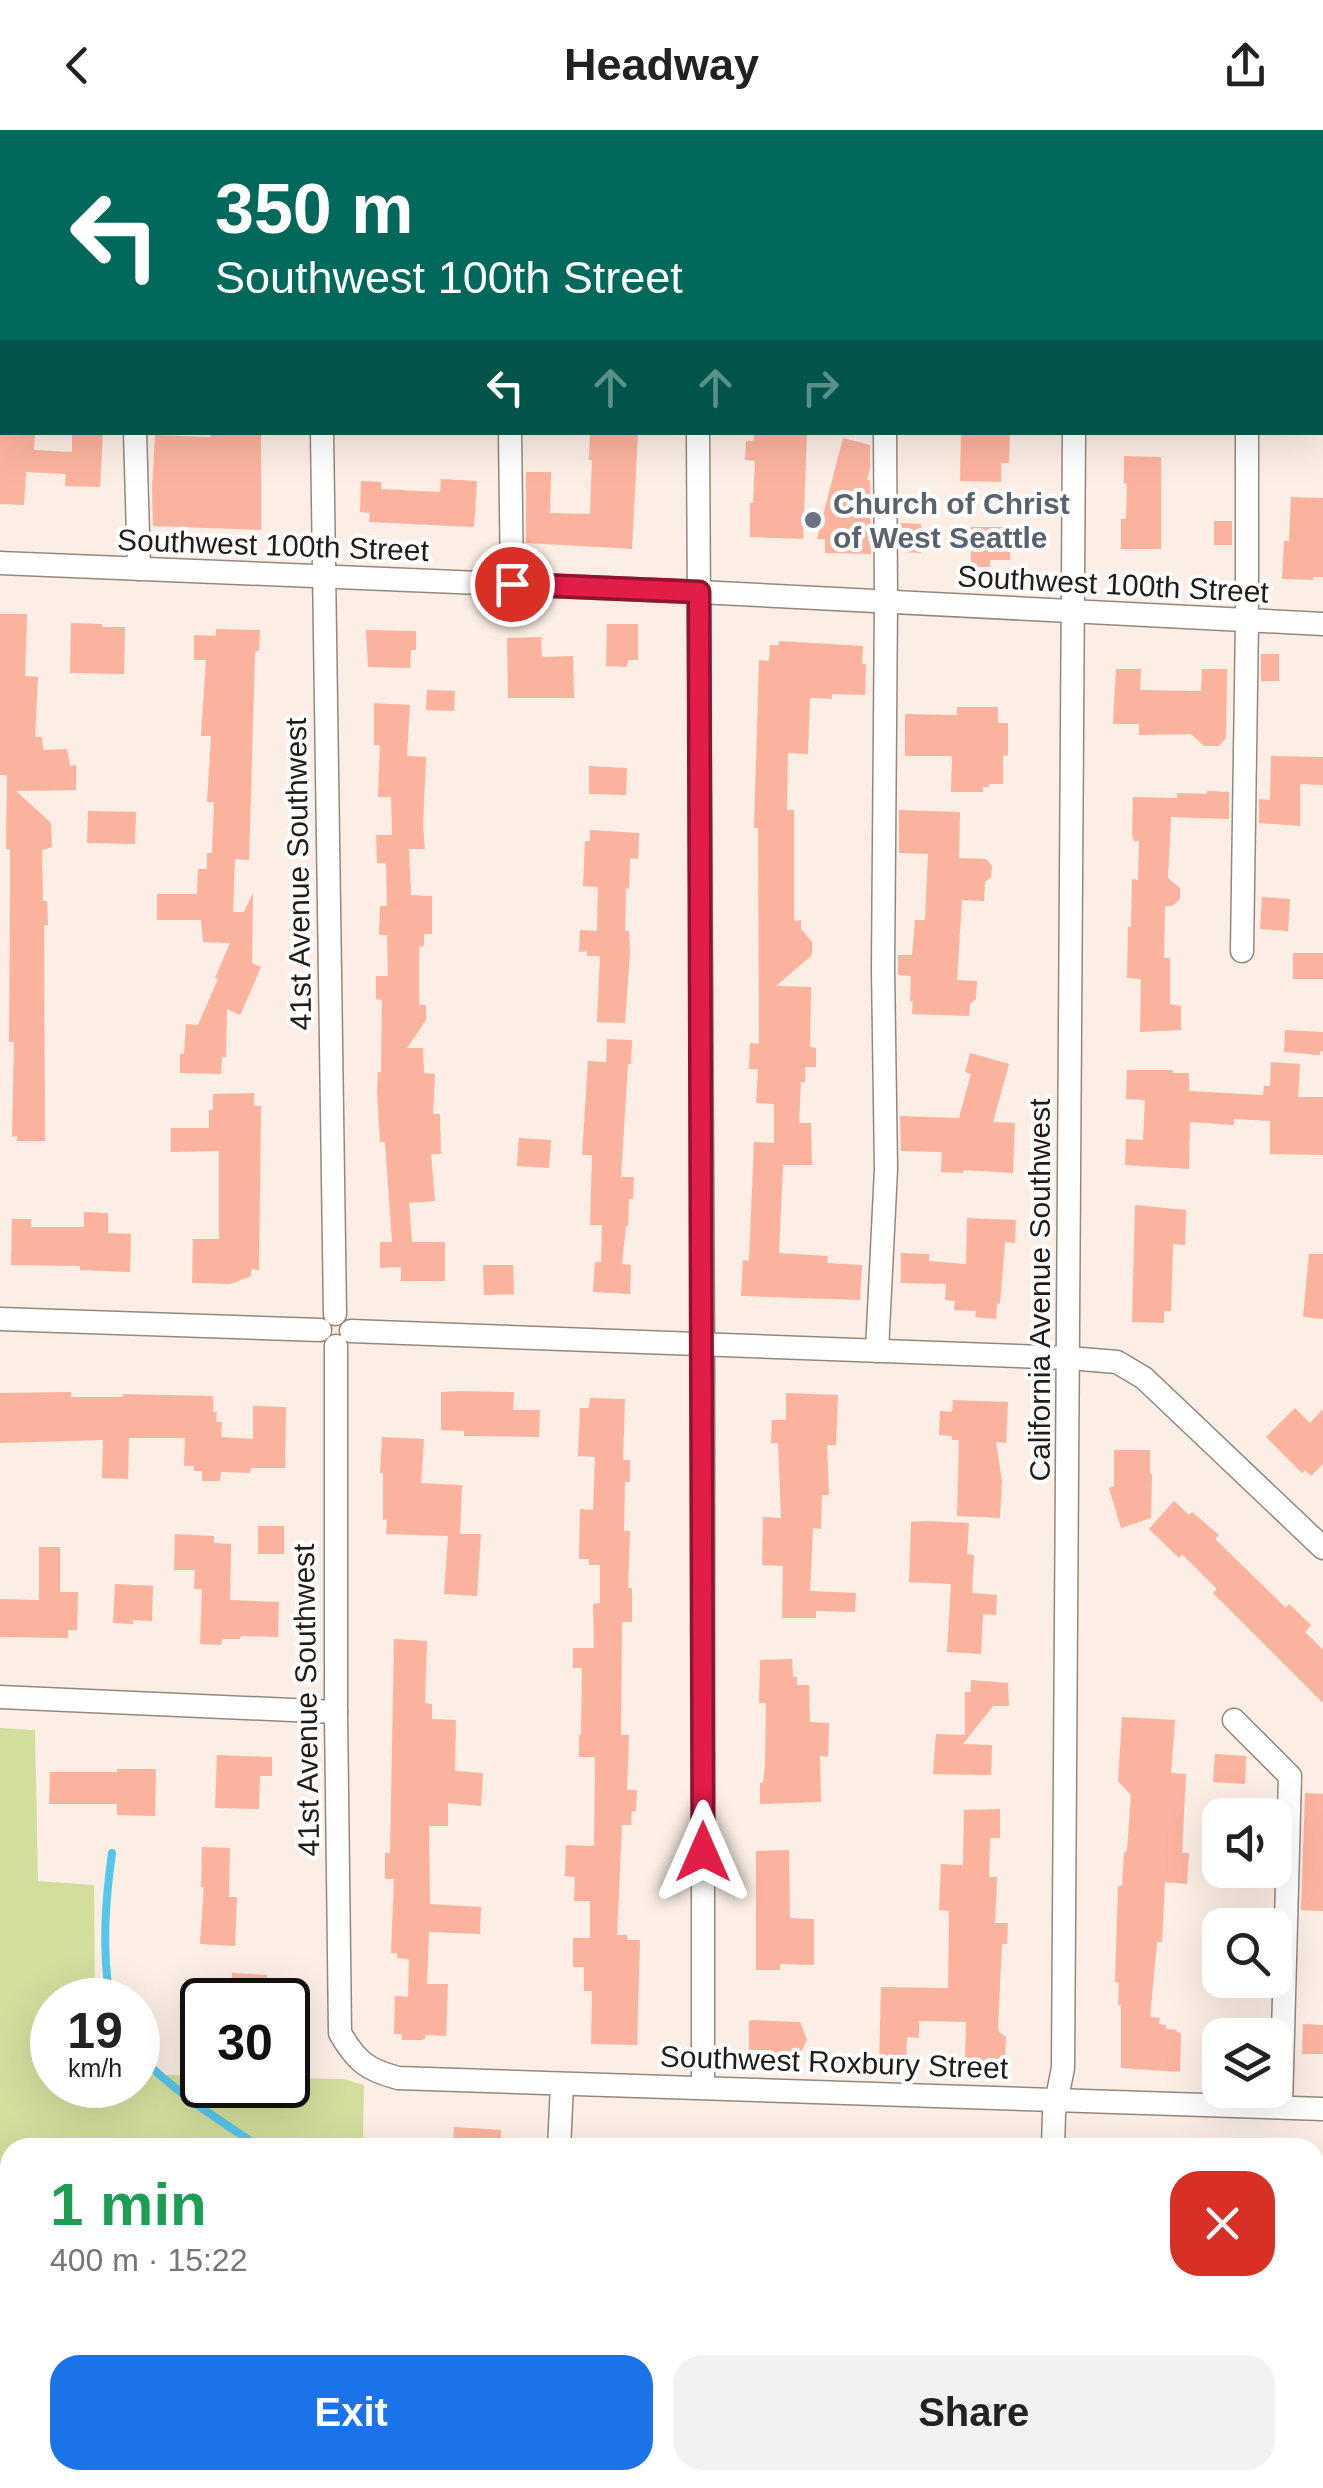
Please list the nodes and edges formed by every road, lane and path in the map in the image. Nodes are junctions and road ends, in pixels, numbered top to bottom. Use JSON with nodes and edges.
{"nodes":[{"id":1,"x":136,"y":435,"type":"edge"},
{"id":2,"x":322,"y":435,"type":"edge"},
{"id":3,"x":510,"y":435,"type":"edge"},
{"id":4,"x":698,"y":435,"type":"edge"},
{"id":5,"x":885,"y":435,"type":"edge"},
{"id":6,"x":1074,"y":435,"type":"edge"},
{"id":7,"x":1247,"y":435,"type":"edge"},
{"id":8,"x":0,"y":563,"type":"edge"},
{"id":9,"x":139,"y":569,"type":"junction"},
{"id":10,"x":324,"y":576,"type":"junction"},
{"id":11,"x":512,"y":584,"type":"junction"},
{"id":12,"x":699,"y":592,"type":"junction"},
{"id":13,"x":886,"y":602,"type":"junction"},
{"id":14,"x":1074,"y":612,"type":"junction"},
{"id":15,"x":1248,"y":620,"type":"junction"},
{"id":16,"x":1323,"y":624,"type":"edge"},
{"id":17,"x":1242,"y":951,"type":"dead end"},
{"id":18,"x":0,"y":1318,"type":"edge"},
{"id":19,"x":336,"y":1330,"type":"junction"},
{"id":20,"x":702,"y":1344,"type":"junction"},
{"id":21,"x":877,"y":1351,"type":"junction"},
{"id":22,"x":1068,"y":1358,"type":"junction"},
{"id":23,"x":1323,"y":1548,"type":"edge"},
{"id":24,"x":0,"y":1697,"type":"edge"},
{"id":25,"x":336,"y":1712,"type":"junction"},
{"id":26,"x":1234,"y":1720,"type":"dead end"},
{"id":27,"x":1283,"y":2018,"type":"edge"},
{"id":28,"x":351,"y":2051,"type":"joint"},
{"id":29,"x":562,"y":2085,"type":"junction"},
{"id":30,"x":703,"y":2087,"type":"junction"},
{"id":31,"x":1057,"y":2100,"type":"junction"},
{"id":32,"x":1202,"y":2105,"type":"edge"},
{"id":33,"x":1292,"y":2107,"type":"edge"},
{"id":34,"x":1323,"y":2108,"type":"edge"},
{"id":35,"x":559,"y":2138,"type":"edge"},
{"id":36,"x":1053,"y":2138,"type":"edge"}],
"edges":[{"from":1,"to":9,"type":"street"},
{"from":2,"to":10,"type":"street","name":"41st Avenue Southwest"},
{"from":3,"to":11,"type":"street"},
{"from":4,"to":12,"type":"street"},
{"from":5,"to":13,"type":"street"},
{"from":6,"to":14,"type":"street","name":"California Avenue Southwest"},
{"from":7,"to":15,"type":"street"},
{"from":8,"to":9,"type":"street","name":"Southwest 100th Street"},
{"from":9,"to":10,"type":"street","name":"Southwest 100th Street"},
{"from":10,"to":11,"type":"street","name":"Southwest 100th Street"},
{"from":10,"to":19,"type":"street","name":"41st Avenue Southwest"},
{"from":11,"to":12,"type":"street","name":"Southwest 100th Street"},
{"from":12,"to":13,"type":"street","name":"Southwest 100th Street"},
{"from":12,"to":20,"type":"street"},
{"from":13,"to":14,"type":"street","name":"Southwest 100th Street"},
{"from":13,"to":21,"type":"street"},
{"from":14,"to":15,"type":"street","name":"Southwest 100th Street"},
{"from":14,"to":22,"type":"street","name":"California Avenue Southwest"},
{"from":15,"to":16,"type":"street","name":"Southwest 100th Street"},
{"from":15,"to":17,"type":"street"},
{"from":18,"to":19,"type":"street"},
{"from":19,"to":20,"type":"street"},
{"from":19,"to":25,"type":"street","name":"41st Avenue Southwest"},
{"from":20,"to":21,"type":"street"},
{"from":20,"to":30,"type":"street"},
{"from":21,"to":22,"type":"street"},
{"from":22,"to":23,"type":"street"},
{"from":22,"to":31,"type":"street","name":"California Avenue Southwest"},
{"from":24,"to":25,"type":"street"},
{"from":25,"to":28,"type":"street","name":"41st Avenue Southwest"},
{"from":26,"to":27,"type":"street"},
{"from":28,"to":29,"type":"street","name":"Southwest Roxbury Street"},
{"from":29,"to":30,"type":"street","name":"Southwest Roxbury Street"},
{"from":29,"to":35,"type":"street"},
{"from":30,"to":31,"type":"street","name":"Southwest Roxbury Street"},
{"from":31,"to":32,"type":"street","name":"Southwest Roxbury Street"},
{"from":31,"to":36,"type":"street","name":"California Avenue Southwest"},
{"from":33,"to":34,"type":"street","name":"Southwest Roxbury Street"}]}
